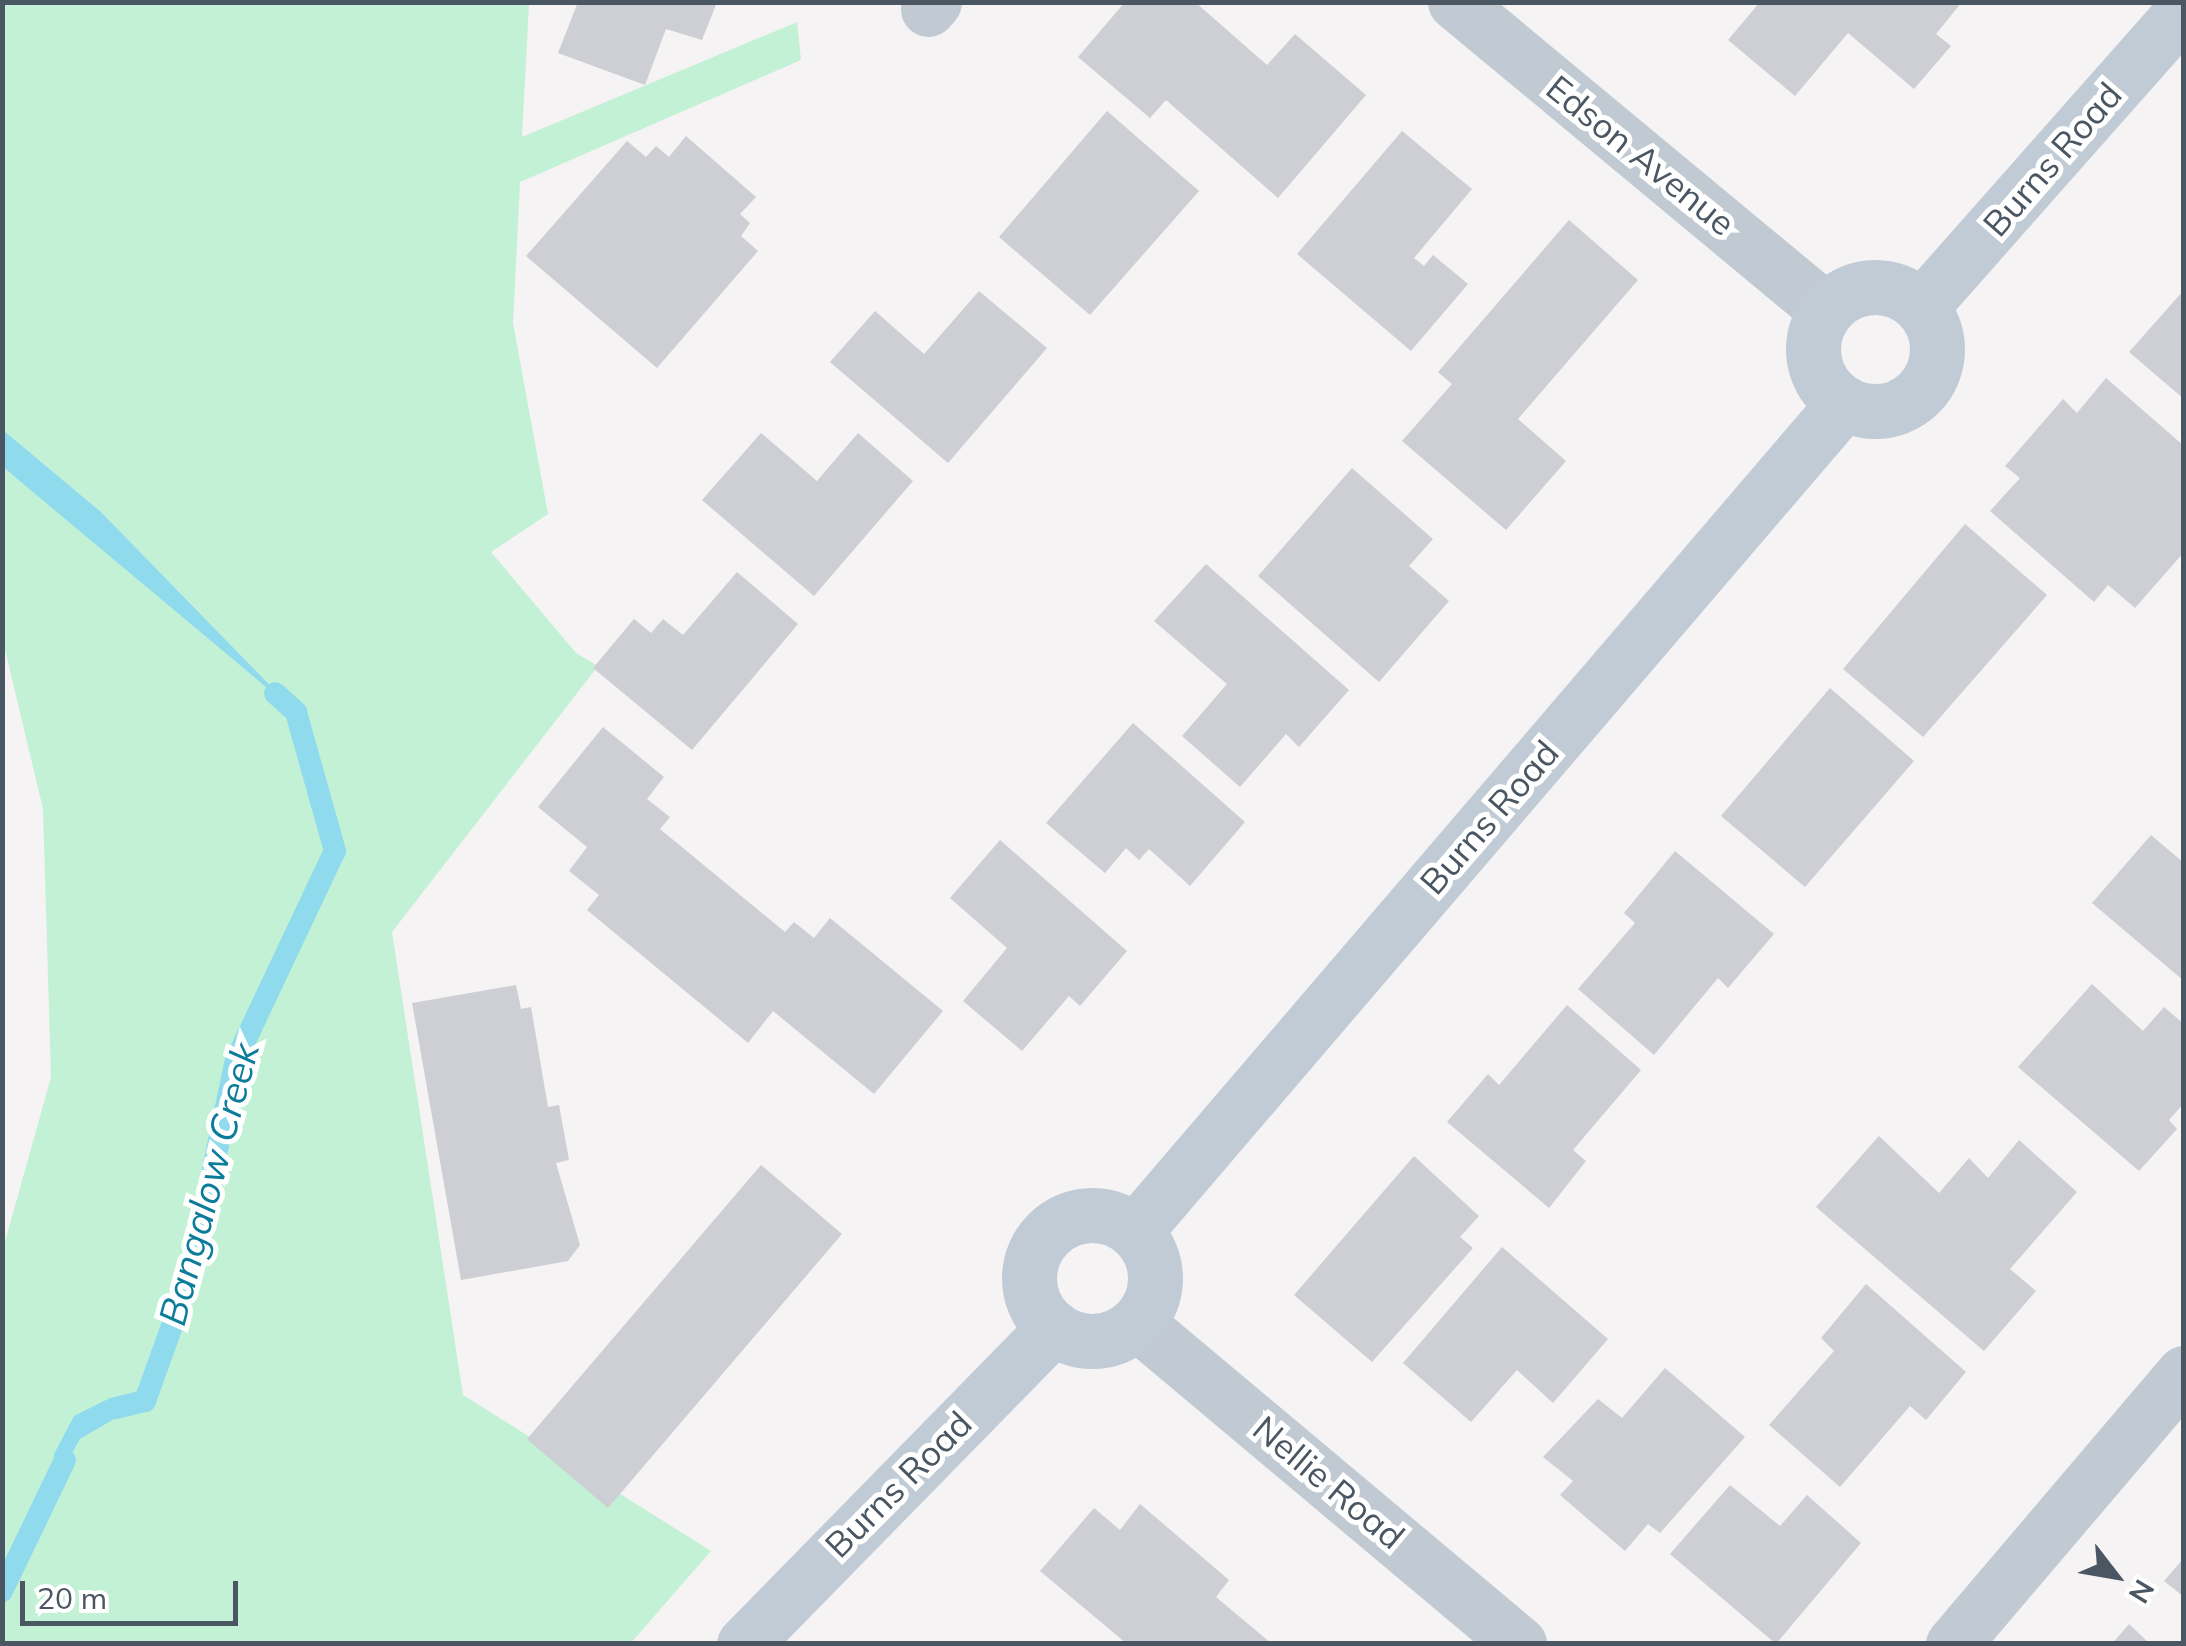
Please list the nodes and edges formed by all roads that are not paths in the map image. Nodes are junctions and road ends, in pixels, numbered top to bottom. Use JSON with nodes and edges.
{"nodes":[{"id":1,"x":1455,"y":2,"type":"edge"},
{"id":2,"x":2184,"y":10,"type":"edge"},
{"id":3,"x":1921,"y":308,"type":"junction"},
{"id":4,"x":1825,"y":309,"type":"junction"},
{"id":5,"x":1844,"y":403,"type":"junction"},
{"id":6,"x":1136,"y":1231,"type":"junction"},
{"id":7,"x":1137,"y":1322,"type":"junction"},
{"id":8,"x":1054,"y":1327,"type":"junction"},
{"id":9,"x":2184,"y":1374,"type":"edge"},
{"id":10,"x":744,"y":1644,"type":"edge"},
{"id":11,"x":1519,"y":1644,"type":"edge"},
{"id":12,"x":1953,"y":1644,"type":"edge"}],
"edges":[{"from":1,"to":4,"type":"street","name":"Edson Avenue"},
{"from":2,"to":3,"type":"street","name":"Burns Road"},
{"from":3,"to":4,"type":"street"},
{"from":3,"to":5,"type":"street"},
{"from":4,"to":5,"type":"street"},
{"from":5,"to":6,"type":"street","name":"Burns Road"},
{"from":6,"to":7,"type":"street"},
{"from":6,"to":8,"type":"street"},
{"from":7,"to":8,"type":"street"},
{"from":7,"to":11,"type":"street","name":"Nellie Road"},
{"from":8,"to":10,"type":"street","name":"Burns Road"},
{"from":9,"to":12,"type":"street"}]}
